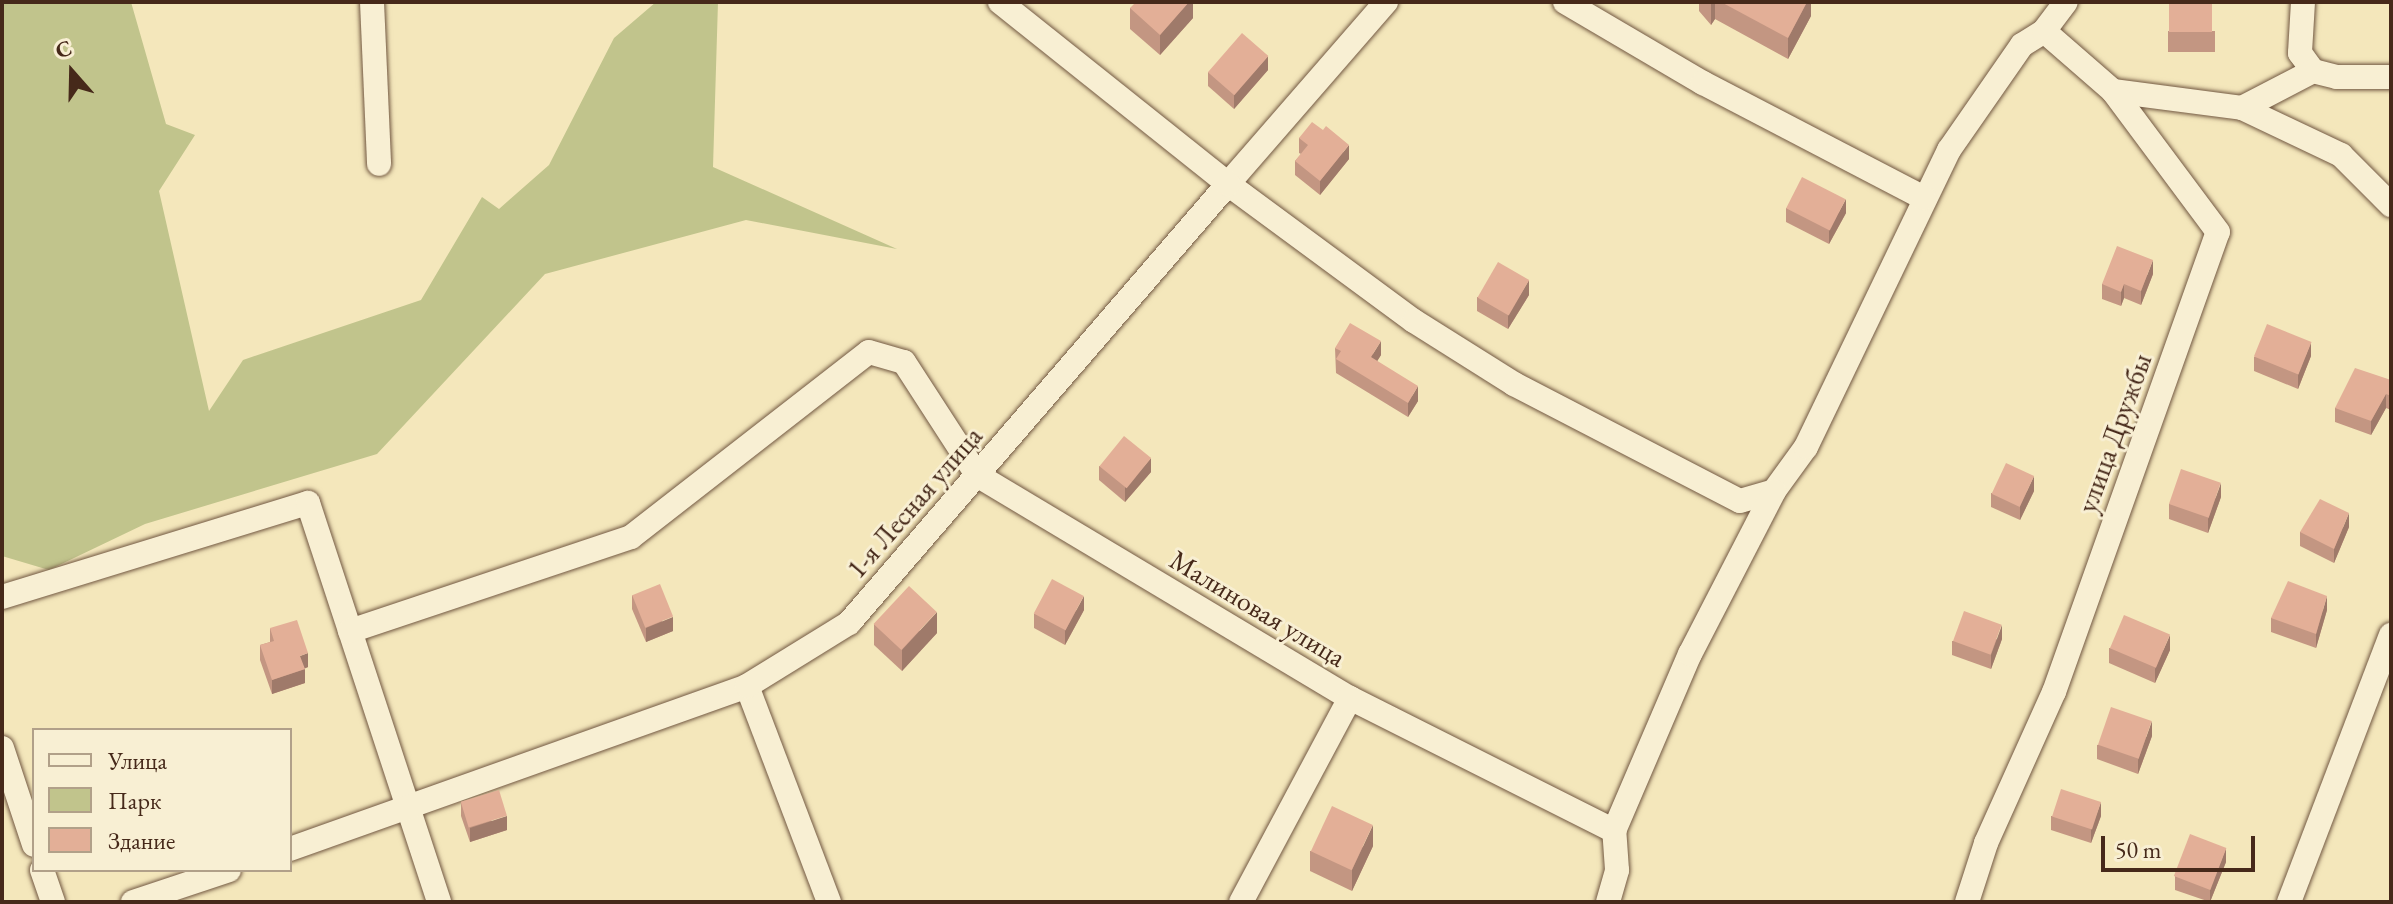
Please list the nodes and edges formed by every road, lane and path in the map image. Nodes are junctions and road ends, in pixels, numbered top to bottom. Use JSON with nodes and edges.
{"nodes":[{"id":1,"x":372,"y":2,"type":"edge"},
{"id":2,"x":1000,"y":2,"type":"edge"},
{"id":3,"x":1386,"y":2,"type":"edge"},
{"id":4,"x":1565,"y":2,"type":"edge"},
{"id":5,"x":2066,"y":2,"type":"edge"},
{"id":6,"x":2303,"y":2,"type":"edge"},
{"id":7,"x":2044,"y":31,"type":"junction"},
{"id":8,"x":2313,"y":71,"type":"junction"},
{"id":9,"x":2391,"y":77,"type":"edge"},
{"id":10,"x":2113,"y":91,"type":"junction"},
{"id":11,"x":2242,"y":108,"type":"junction"},
{"id":12,"x":379,"y":164,"type":"dead end"},
{"id":13,"x":1228,"y":184,"type":"junction"},
{"id":14,"x":1924,"y":198,"type":"junction"},
{"id":15,"x":2391,"y":205,"type":"edge"},
{"id":16,"x":977,"y":475,"type":"junction"},
{"id":17,"x":1774,"y":491,"type":"junction"},
{"id":18,"x":2,"y":597,"type":"edge"},
{"id":19,"x":350,"y":631,"type":"junction"},
{"id":20,"x":2391,"y":635,"type":"edge"},
{"id":21,"x":747,"y":686,"type":"junction"},
{"id":22,"x":1350,"y":698,"type":"junction"},
{"id":23,"x":2,"y":748,"type":"edge"},
{"id":24,"x":408,"y":810,"type":"junction"},
{"id":25,"x":1614,"y":831,"type":"junction"},
{"id":26,"x":32,"y":839,"type":"edge"},
{"id":27,"x":292,"y":848,"type":"edge"},
{"id":28,"x":43,"y":872,"type":"edge"},
{"id":29,"x":223,"y":872,"type":"edge"},
{"id":30,"x":53,"y":902,"type":"edge"},
{"id":31,"x":133,"y":902,"type":"edge"},
{"id":32,"x":439,"y":902,"type":"edge"},
{"id":33,"x":829,"y":902,"type":"edge"},
{"id":34,"x":1241,"y":902,"type":"edge"},
{"id":35,"x":1608,"y":902,"type":"edge"},
{"id":36,"x":1967,"y":902,"type":"edge"},
{"id":37,"x":2289,"y":902,"type":"edge"}],
"edges":[{"from":1,"to":12,"type":"street"},
{"from":2,"to":13,"type":"street"},
{"from":3,"to":13,"type":"street","name":"1-я Лесная улица"},
{"from":4,"to":14,"type":"street"},
{"from":5,"to":7,"type":"street"},
{"from":6,"to":8,"type":"street"},
{"from":7,"to":10,"type":"street","name":"улица Дружбы"},
{"from":7,"to":14,"type":"street"},
{"from":8,"to":9,"type":"street"},
{"from":8,"to":11,"type":"street"},
{"from":10,"to":11,"type":"street"},
{"from":10,"to":36,"type":"street","name":"улица Дружбы"},
{"from":11,"to":15,"type":"street"},
{"from":13,"to":16,"type":"street","name":"1-я Лесная улица"},
{"from":13,"to":17,"type":"street"},
{"from":14,"to":17,"type":"street"},
{"from":16,"to":19,"type":"street"},
{"from":16,"to":21,"type":"street","name":"1-я Лесная улица"},
{"from":16,"to":22,"type":"street","name":"Малиновая улица"},
{"from":17,"to":25,"type":"street"},
{"from":18,"to":19,"type":"street"},
{"from":19,"to":24,"type":"street"},
{"from":20,"to":37,"type":"street"},
{"from":21,"to":24,"type":"street","name":"1-я Лесная улица"},
{"from":21,"to":33,"type":"street"},
{"from":22,"to":25,"type":"street"},
{"from":22,"to":34,"type":"street","name":"Малиновая улица"},
{"from":23,"to":26,"type":"street"},
{"from":24,"to":27,"type":"street","name":"1-я Лесная улица"},
{"from":24,"to":32,"type":"street"},
{"from":25,"to":35,"type":"street"},
{"from":28,"to":30,"type":"street"},
{"from":29,"to":31,"type":"street"}]}
